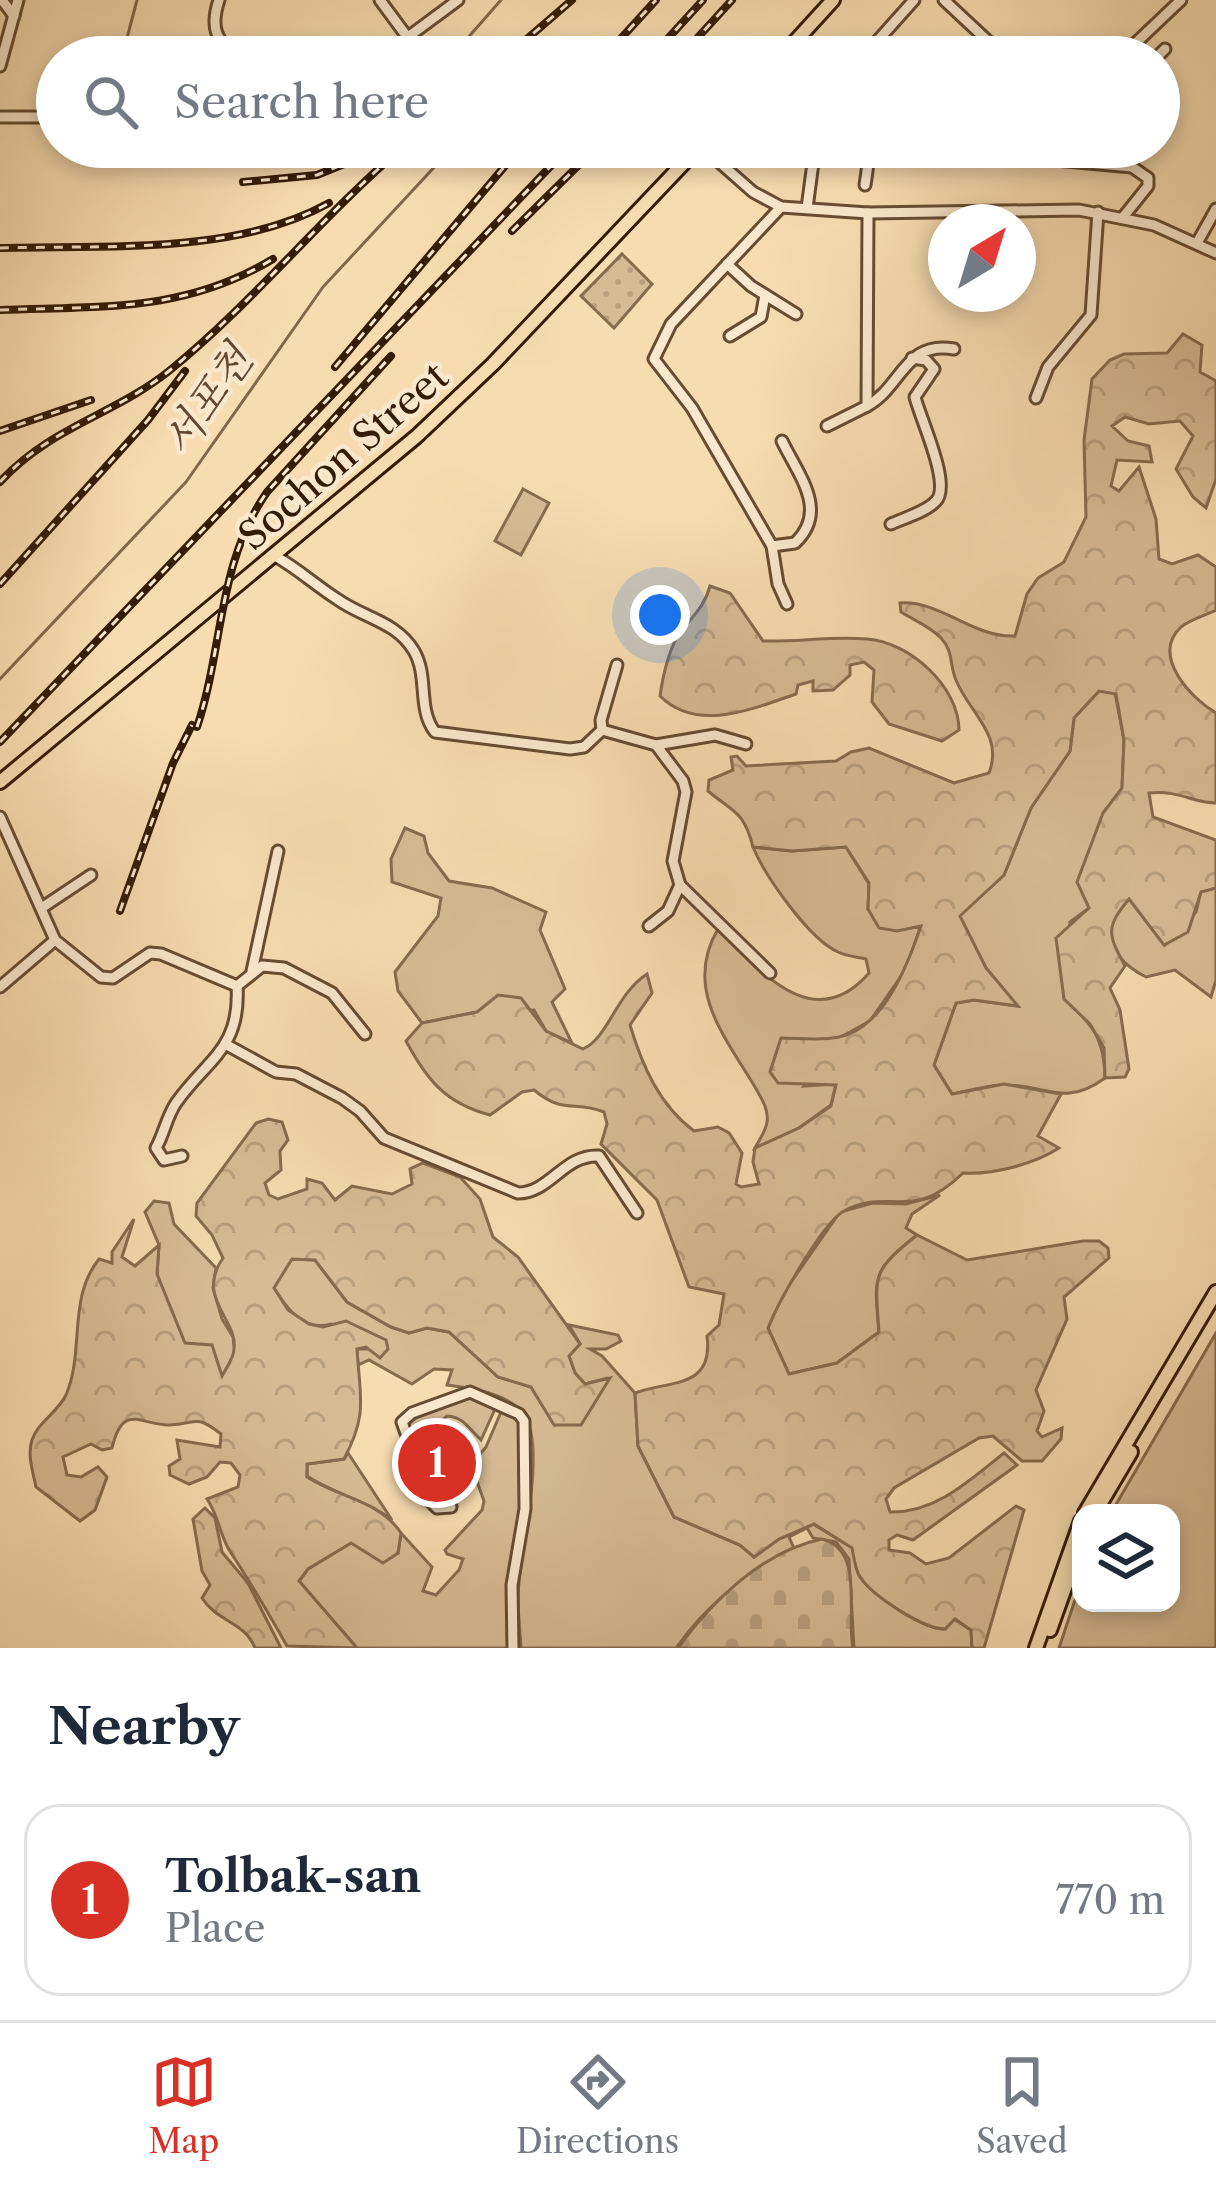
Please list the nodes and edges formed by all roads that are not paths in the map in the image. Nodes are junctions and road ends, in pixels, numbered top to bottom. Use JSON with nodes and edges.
{"nodes":[{"id":1,"x":2,"y":0,"type":"edge"},
{"id":2,"x":18,"y":0,"type":"edge"},
{"id":3,"x":219,"y":0,"type":"edge"},
{"id":4,"x":380,"y":0,"type":"edge"},
{"id":5,"x":458,"y":0,"type":"edge"},
{"id":6,"x":833,"y":0,"type":"edge"},
{"id":7,"x":914,"y":0,"type":"edge"},
{"id":8,"x":944,"y":0,"type":"edge"},
{"id":9,"x":1181,"y":0,"type":"edge"},
{"id":10,"x":14,"y":16,"type":"junction"},
{"id":11,"x":216,"y":36,"type":"edge"},
{"id":12,"x":407,"y":36,"type":"edge"},
{"id":13,"x":411,"y":36,"type":"edge"},
{"id":14,"x":800,"y":36,"type":"edge"},
{"id":15,"x":882,"y":36,"type":"edge"},
{"id":16,"x":983,"y":36,"type":"edge"},
{"id":17,"x":1142,"y":36,"type":"edge"},
{"id":18,"x":0,"y":66,"type":"edge"},
{"id":19,"x":36,"y":116,"type":"edge"},
{"id":20,"x":0,"y":117,"type":"edge"},
{"id":21,"x":680,"y":168,"type":"edge"},
{"id":22,"x":725,"y":168,"type":"edge"},
{"id":23,"x":812,"y":168,"type":"edge"},
{"id":24,"x":868,"y":168,"type":"edge"},
{"id":25,"x":1133,"y":168,"type":"edge"},
{"id":26,"x":865,"y":185,"type":"dead end"},
{"id":27,"x":782,"y":207,"type":"junction"},
{"id":28,"x":807,"y":208,"type":"junction"},
{"id":29,"x":1216,"y":209,"type":"edge"},
{"id":30,"x":1098,"y":212,"type":"junction"},
{"id":31,"x":868,"y":213,"type":"junction"},
{"id":32,"x":1124,"y":216,"type":"junction"},
{"id":33,"x":1197,"y":243,"type":"junction"},
{"id":34,"x":1216,"y":253,"type":"edge"},
{"id":35,"x":727,"y":264,"type":"junction"},
{"id":36,"x":765,"y":296,"type":"junction"},
{"id":37,"x":796,"y":314,"type":"dead end"},
{"id":38,"x":730,"y":336,"type":"dead end"},
{"id":39,"x":954,"y":349,"type":"dead end"},
{"id":40,"x":912,"y":358,"type":"junction"},
{"id":41,"x":1036,"y":398,"type":"dead end"},
{"id":42,"x":866,"y":406,"type":"junction"},
{"id":43,"x":827,"y":426,"type":"dead end"},
{"id":44,"x":782,"y":441,"type":"dead end"},
{"id":45,"x":891,"y":524,"type":"dead end"},
{"id":46,"x":772,"y":546,"type":"junction"},
{"id":47,"x":275,"y":556,"type":"junction"},
{"id":48,"x":787,"y":604,"type":"dead end"},
{"id":49,"x":616,"y":665,"type":"dead end"},
{"id":50,"x":602,"y":730,"type":"junction"},
{"id":51,"x":746,"y":744,"type":"dead end"},
{"id":52,"x":656,"y":745,"type":"junction"},
{"id":53,"x":0,"y":782,"type":"edge"},
{"id":54,"x":0,"y":817,"type":"edge"},
{"id":55,"x":278,"y":851,"type":"dead end"},
{"id":56,"x":91,"y":875,"type":"dead end"},
{"id":57,"x":680,"y":885,"type":"junction"},
{"id":58,"x":43,"y":907,"type":"junction"},
{"id":59,"x":649,"y":926,"type":"dead end"},
{"id":60,"x":55,"y":940,"type":"junction"},
{"id":61,"x":252,"y":971,"type":"junction"},
{"id":62,"x":770,"y":973,"type":"dead end"},
{"id":63,"x":237,"y":986,"type":"junction"},
{"id":64,"x":0,"y":987,"type":"edge"},
{"id":65,"x":364,"y":1034,"type":"dead end"},
{"id":66,"x":227,"y":1045,"type":"junction"},
{"id":67,"x":182,"y":1156,"type":"dead end"},
{"id":68,"x":637,"y":1213,"type":"dead end"},
{"id":69,"x":1216,"y":1292,"type":"edge"},
{"id":70,"x":1216,"y":1306,"type":"edge"},
{"id":71,"x":1090,"y":1504,"type":"edge"},
{"id":72,"x":1100,"y":1504,"type":"edge"},
{"id":73,"x":451,"y":1508,"type":"dead end"},
{"id":74,"x":1072,"y":1549,"type":"edge"},
{"id":75,"x":1072,"y":1566,"type":"edge"},
{"id":76,"x":513,"y":1648,"type":"edge"},
{"id":77,"x":1040,"y":1648,"type":"edge"}],
"edges":[{"from":1,"to":10,"type":"street"},
{"from":2,"to":10,"type":"street"},
{"from":3,"to":11,"type":"street"},
{"from":4,"to":12,"type":"street"},
{"from":5,"to":13,"type":"street"},
{"from":6,"to":14,"type":"main road"},
{"from":7,"to":15,"type":"street"},
{"from":8,"to":16,"type":"street"},
{"from":9,"to":17,"type":"street"},
{"from":10,"to":18,"type":"street"},
{"from":19,"to":20,"type":"street"},
{"from":21,"to":47,"type":"main road","name":"Sochon Street"},
{"from":22,"to":27,"type":"street"},
{"from":23,"to":28,"type":"street"},
{"from":24,"to":26,"type":"street"},
{"from":25,"to":32,"type":"street"},
{"from":27,"to":28,"type":"street"},
{"from":27,"to":35,"type":"street"},
{"from":28,"to":31,"type":"street"},
{"from":29,"to":33,"type":"street"},
{"from":30,"to":31,"type":"street"},
{"from":30,"to":32,"type":"street"},
{"from":30,"to":41,"type":"street"},
{"from":31,"to":42,"type":"street"},
{"from":32,"to":33,"type":"street"},
{"from":33,"to":34,"type":"street"},
{"from":35,"to":36,"type":"street"},
{"from":35,"to":46,"type":"street"},
{"from":36,"to":37,"type":"street"},
{"from":36,"to":38,"type":"street"},
{"from":39,"to":40,"type":"street"},
{"from":40,"to":42,"type":"street"},
{"from":40,"to":45,"type":"street"},
{"from":42,"to":43,"type":"street"},
{"from":44,"to":46,"type":"street"},
{"from":46,"to":48,"type":"street"},
{"from":47,"to":50,"type":"street"},
{"from":47,"to":53,"type":"main road","name":"Sochon Street"},
{"from":49,"to":50,"type":"street"},
{"from":50,"to":52,"type":"street"},
{"from":51,"to":52,"type":"street"},
{"from":52,"to":57,"type":"street"},
{"from":54,"to":58,"type":"street"},
{"from":55,"to":61,"type":"street"},
{"from":56,"to":58,"type":"street"},
{"from":57,"to":59,"type":"street"},
{"from":57,"to":62,"type":"street"},
{"from":58,"to":60,"type":"street"},
{"from":60,"to":63,"type":"street"},
{"from":60,"to":64,"type":"street"},
{"from":61,"to":63,"type":"street"},
{"from":61,"to":65,"type":"street"},
{"from":63,"to":66,"type":"street"},
{"from":66,"to":67,"type":"street"},
{"from":66,"to":68,"type":"street"},
{"from":69,"to":71,"type":"main road"},
{"from":70,"to":72,"type":"main road"},
{"from":73,"to":76,"type":"street"},
{"from":74,"to":77,"type":"main road"},
{"from":75,"to":77,"type":"main road"}]}
